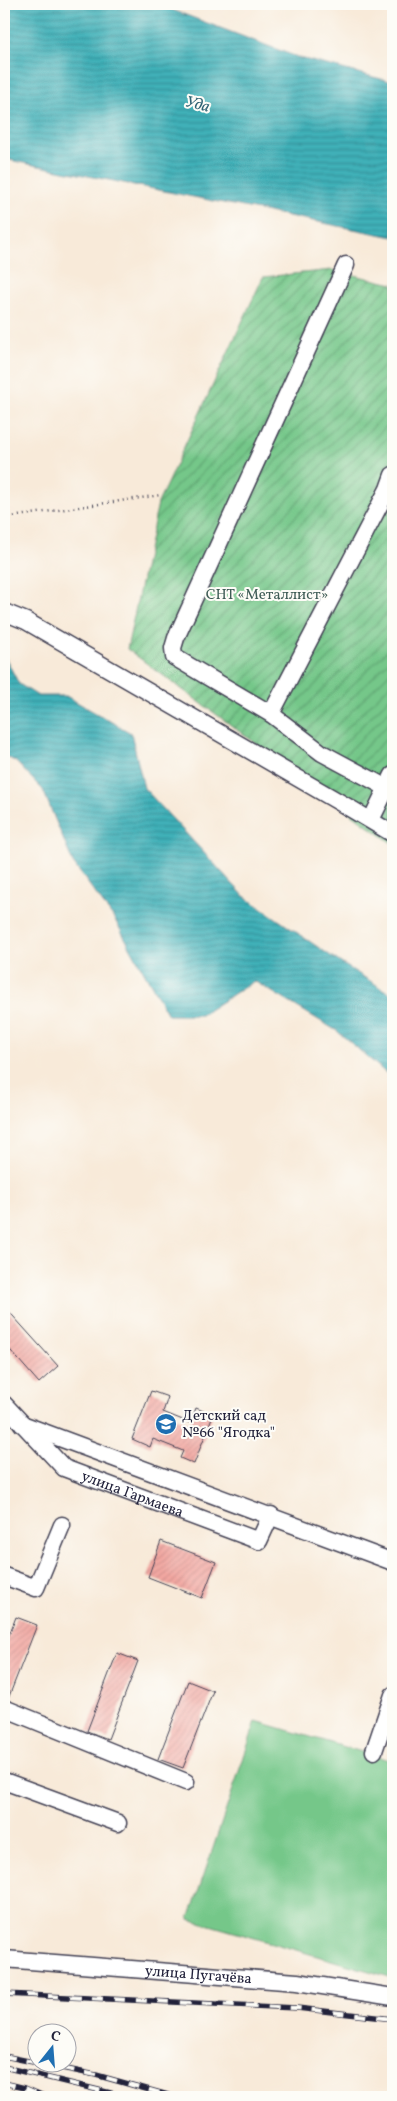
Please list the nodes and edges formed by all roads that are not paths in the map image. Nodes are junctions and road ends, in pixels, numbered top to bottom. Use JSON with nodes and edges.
{"nodes":[{"id":1,"x":346,"y":265,"type":"dead end"},
{"id":2,"x":393,"y":474,"type":"edge"},
{"id":3,"x":4,"y":612,"type":"edge"},
{"id":4,"x":271,"y":714,"type":"junction"},
{"id":5,"x":390,"y":782,"type":"edge"},
{"id":6,"x":371,"y":820,"type":"junction"},
{"id":7,"x":393,"y":834,"type":"edge"},
{"id":8,"x":4,"y":1404,"type":"edge"},
{"id":9,"x":22,"y":1424,"type":"junction"},
{"id":10,"x":271,"y":1515,"type":"junction"},
{"id":11,"x":62,"y":1525,"type":"dead end"},
{"id":12,"x":393,"y":1562,"type":"edge"},
{"id":13,"x":4,"y":1576,"type":"edge"},
{"id":14,"x":393,"y":1694,"type":"edge"},
{"id":15,"x":4,"y":1708,"type":"edge"},
{"id":16,"x":374,"y":1751,"type":"dead end"},
{"id":17,"x":4,"y":1781,"type":"edge"},
{"id":18,"x":186,"y":1782,"type":"dead end"},
{"id":19,"x":118,"y":1823,"type":"dead end"},
{"id":20,"x":4,"y":1959,"type":"edge"},
{"id":21,"x":393,"y":1997,"type":"edge"}],
"edges":[{"from":1,"to":4,"type":"street"},
{"from":2,"to":4,"type":"street"},
{"from":3,"to":6,"type":"street"},
{"from":4,"to":5,"type":"street"},
{"from":5,"to":6,"type":"street"},
{"from":6,"to":7,"type":"street"},
{"from":8,"to":9,"type":"street","name":"улица Гармаева"},
{"from":9,"to":10,"type":"street"},
{"from":9,"to":10,"type":"street","name":"улица Гармаева"},
{"from":10,"to":12,"type":"street"},
{"from":11,"to":13,"type":"street"},
{"from":14,"to":16,"type":"street"},
{"from":15,"to":18,"type":"street"},
{"from":17,"to":19,"type":"street"},
{"from":20,"to":21,"type":"street","name":"улица Пугачёва"}]}
